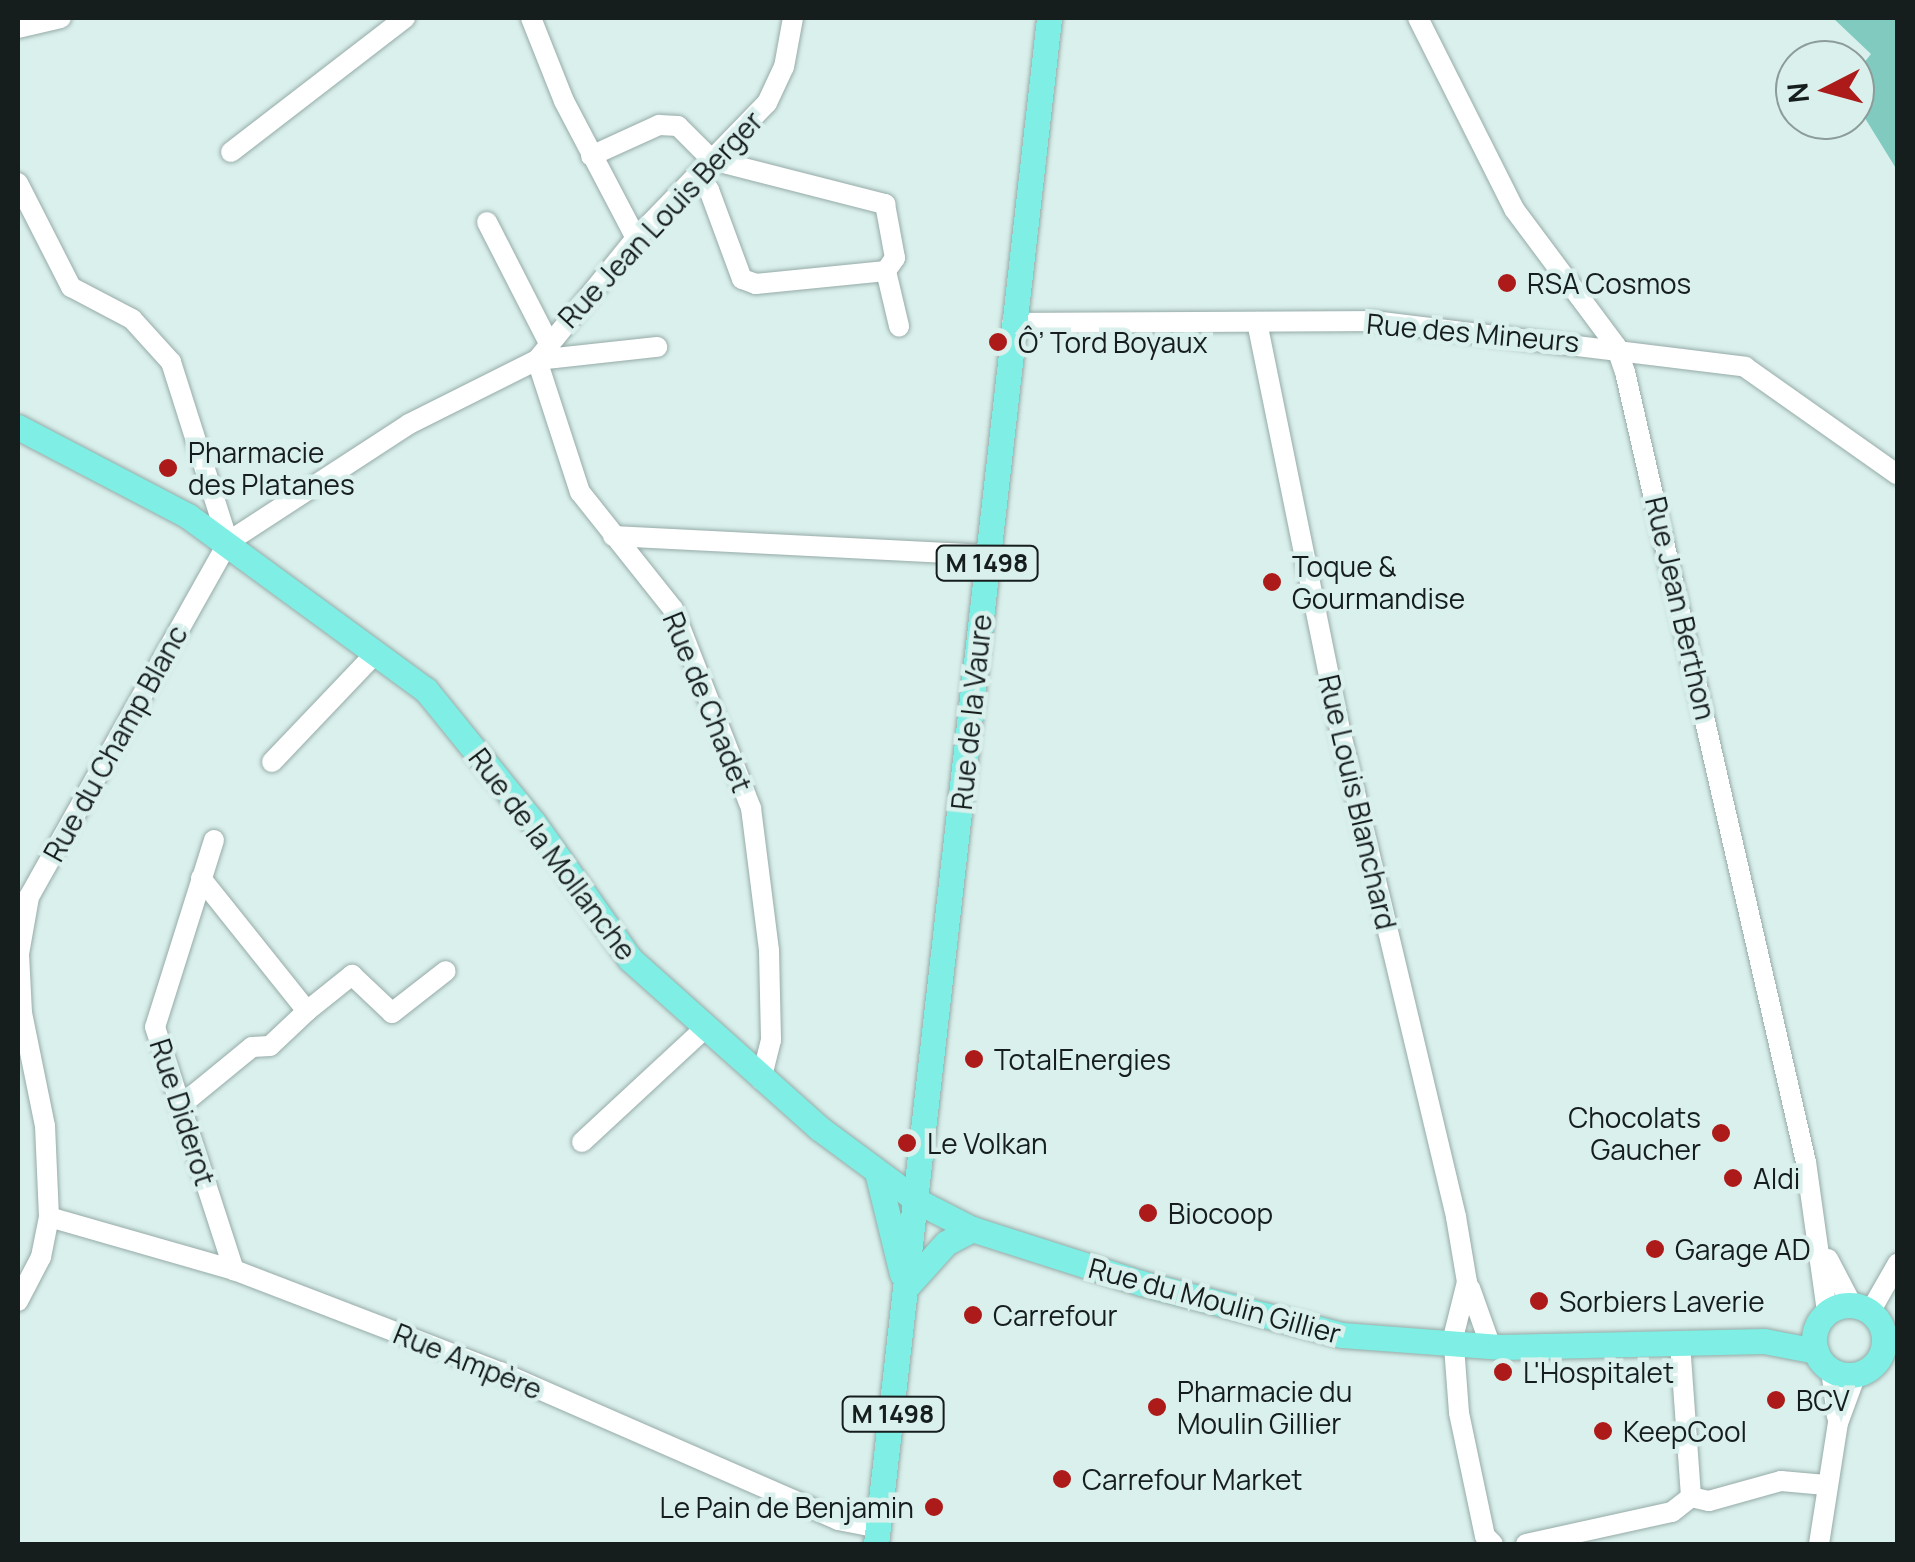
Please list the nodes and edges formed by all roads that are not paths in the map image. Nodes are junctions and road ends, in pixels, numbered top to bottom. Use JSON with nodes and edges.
{"nodes":[{"id":1,"x":61,"y":18,"type":"edge"},
{"id":2,"x":405,"y":18,"type":"edge"},
{"id":3,"x":531,"y":18,"type":"edge"},
{"id":4,"x":793,"y":18,"type":"edge"},
{"id":5,"x":1049,"y":18,"type":"edge"},
{"id":6,"x":1418,"y":18,"type":"edge"},
{"id":7,"x":18,"y":28,"type":"edge"},
{"id":8,"x":231,"y":152,"type":"dead end"},
{"id":9,"x":591,"y":156,"type":"junction"},
{"id":10,"x":712,"y":160,"type":"junction"},
{"id":11,"x":695,"y":177,"type":"junction"},
{"id":12,"x":18,"y":182,"type":"edge"},
{"id":13,"x":487,"y":222,"type":"dead end"},
{"id":14,"x":636,"y":238,"type":"junction"},
{"id":15,"x":886,"y":270,"type":"junction"},
{"id":16,"x":1256,"y":322,"type":"junction"},
{"id":17,"x":1012,"y":323,"type":"junction"},
{"id":18,"x":900,"y":326,"type":"dead end"},
{"id":19,"x":1616,"y":346,"type":"junction"},
{"id":20,"x":657,"y":347,"type":"dead end"},
{"id":21,"x":543,"y":352,"type":"junction"},
{"id":22,"x":18,"y":426,"type":"edge"},
{"id":23,"x":1898,"y":476,"type":"edge"},
{"id":24,"x":613,"y":536,"type":"junction"},
{"id":25,"x":228,"y":542,"type":"junction"},
{"id":26,"x":988,"y":555,"type":"junction"},
{"id":27,"x":376,"y":654,"type":"junction"},
{"id":28,"x":272,"y":762,"type":"dead end"},
{"id":29,"x":214,"y":840,"type":"dead end"},
{"id":30,"x":201,"y":878,"type":"junction"},
{"id":31,"x":18,"y":954,"type":"edge"},
{"id":32,"x":446,"y":971,"type":"dead end"},
{"id":33,"x":307,"y":1012,"type":"junction"},
{"id":34,"x":705,"y":1028,"type":"junction"},
{"id":35,"x":761,"y":1080,"type":"junction"},
{"id":36,"x":180,"y":1106,"type":"junction"},
{"id":37,"x":582,"y":1142,"type":"dead end"},
{"id":38,"x":923,"y":1160,"type":"junction"},
{"id":39,"x":877,"y":1172,"type":"junction"},
{"id":40,"x":919,"y":1202,"type":"junction"},
{"id":41,"x":48,"y":1217,"type":"junction"},
{"id":42,"x":968,"y":1227,"type":"junction"},
{"id":43,"x":1898,"y":1263,"type":"edge"},
{"id":44,"x":234,"y":1270,"type":"junction"},
{"id":45,"x":1467,"y":1282,"type":"junction"},
{"id":46,"x":907,"y":1292,"type":"junction"},
{"id":47,"x":18,"y":1302,"type":"edge"},
{"id":48,"x":1857,"y":1336,"type":"edge"},
{"id":49,"x":1680,"y":1343,"type":"junction"},
{"id":50,"x":1452,"y":1346,"type":"junction"},
{"id":51,"x":1491,"y":1347,"type":"junction"},
{"id":52,"x":1826,"y":1484,"type":"junction"},
{"id":53,"x":1691,"y":1497,"type":"junction"},
{"id":54,"x":877,"y":1536,"type":"edge"},
{"id":55,"x":1493,"y":1544,"type":"edge"},
{"id":56,"x":1526,"y":1544,"type":"edge"},
{"id":57,"x":1819,"y":1544,"type":"edge"}],
"edges":[{"from":1,"to":7,"type":"street"},
{"from":2,"to":8,"type":"street"},
{"from":3,"to":9,"type":"street"},
{"from":4,"to":10,"type":"street","name":"Rue Jean Louis Berger"},
{"from":5,"to":17,"type":"main road","name":"Rue de la Vaure","number":"M 1498"},
{"from":6,"to":19,"type":"street","name":"Rue Jean Berthon"},
{"from":9,"to":10,"type":"street"},
{"from":9,"to":14,"type":"street"},
{"from":10,"to":11,"type":"street","name":"Rue Jean Louis Berger"},
{"from":10,"to":15,"type":"street"},
{"from":11,"to":14,"type":"street","name":"Rue Jean Louis Berger"},
{"from":11,"to":15,"type":"street"},
{"from":12,"to":25,"type":"street"},
{"from":13,"to":21,"type":"street","name":"Rue de Chadet"},
{"from":14,"to":21,"type":"street","name":"Rue Jean Louis Berger"},
{"from":15,"to":18,"type":"street"},
{"from":16,"to":17,"type":"street","name":"Rue des Mineurs"},
{"from":16,"to":19,"type":"street","name":"Rue des Mineurs"},
{"from":16,"to":45,"type":"street","name":"Rue Louis Blanchard"},
{"from":17,"to":26,"type":"main road","name":"Rue de la Vaure","number":"M 1498"},
{"from":19,"to":23,"type":"street","name":"Rue des Mineurs"},
{"from":19,"to":48,"type":"street","name":"Rue Jean Berthon"},
{"from":20,"to":21,"type":"street"},
{"from":21,"to":24,"type":"street","name":"Rue de Chadet"},
{"from":21,"to":25,"type":"street","name":"Rue Jean Louis Berger"},
{"from":22,"to":25,"type":"main road","name":"Rue de la Mollanche"},
{"from":24,"to":26,"type":"street"},
{"from":24,"to":35,"type":"street","name":"Rue de Chadet"},
{"from":25,"to":27,"type":"main road","name":"Rue de la Mollanche"},
{"from":25,"to":31,"type":"street","name":"Rue du Champ Blanc"},
{"from":26,"to":38,"type":"main road","name":"Rue de la Vaure","number":"M 1498"},
{"from":27,"to":28,"type":"street"},
{"from":27,"to":34,"type":"main road","name":"Rue de la Mollanche"},
{"from":29,"to":30,"type":"street","name":"Rue Diderot"},
{"from":30,"to":33,"type":"street"},
{"from":30,"to":36,"type":"street","name":"Rue Diderot"},
{"from":31,"to":41,"type":"street","name":"Rue du Champ Blanc"},
{"from":32,"to":33,"type":"street"},
{"from":33,"to":36,"type":"street"},
{"from":34,"to":35,"type":"main road","name":"Rue de la Mollanche"},
{"from":34,"to":37,"type":"street"},
{"from":35,"to":39,"type":"main road","name":"Rue de la Mollanche"},
{"from":36,"to":44,"type":"street","name":"Rue Diderot"},
{"from":38,"to":40,"type":"main road","number":"M 1498"},
{"from":38,"to":42,"type":"main road"},
{"from":39,"to":40,"type":"main road","name":"Rue de la Mollanche"},
{"from":39,"to":46,"type":"main road"},
{"from":40,"to":42,"type":"main road","name":"Rue du Moulin Gillier"},
{"from":40,"to":46,"type":"main road","number":"M 1498"},
{"from":41,"to":44,"type":"street","name":"Rue Ampère"},
{"from":41,"to":47,"type":"street","name":"Rue du Champ Blanc"},
{"from":42,"to":46,"type":"main road"},
{"from":42,"to":50,"type":"main road","name":"Rue du Moulin Gillier"},
{"from":43,"to":48,"type":"street"},
{"from":44,"to":54,"type":"street","name":"Rue Ampère"},
{"from":45,"to":50,"type":"street","name":"Rue Louis Blanchard"},
{"from":45,"to":51,"type":"street","name":"Rue Louis Blanchard"},
{"from":46,"to":54,"type":"main road","number":"M 1498"},
{"from":48,"to":49,"type":"main road","name":"Rue du Moulin Gillier"},
{"from":48,"to":52,"type":"street"},
{"from":49,"to":51,"type":"main road","name":"Rue du Moulin Gillier"},
{"from":49,"to":53,"type":"street"},
{"from":50,"to":51,"type":"main road","name":"Rue du Moulin Gillier"},
{"from":50,"to":55,"type":"street","name":"Rue Louis Blanchard"},
{"from":52,"to":53,"type":"street"},
{"from":52,"to":57,"type":"street"},
{"from":53,"to":56,"type":"street"}]}
